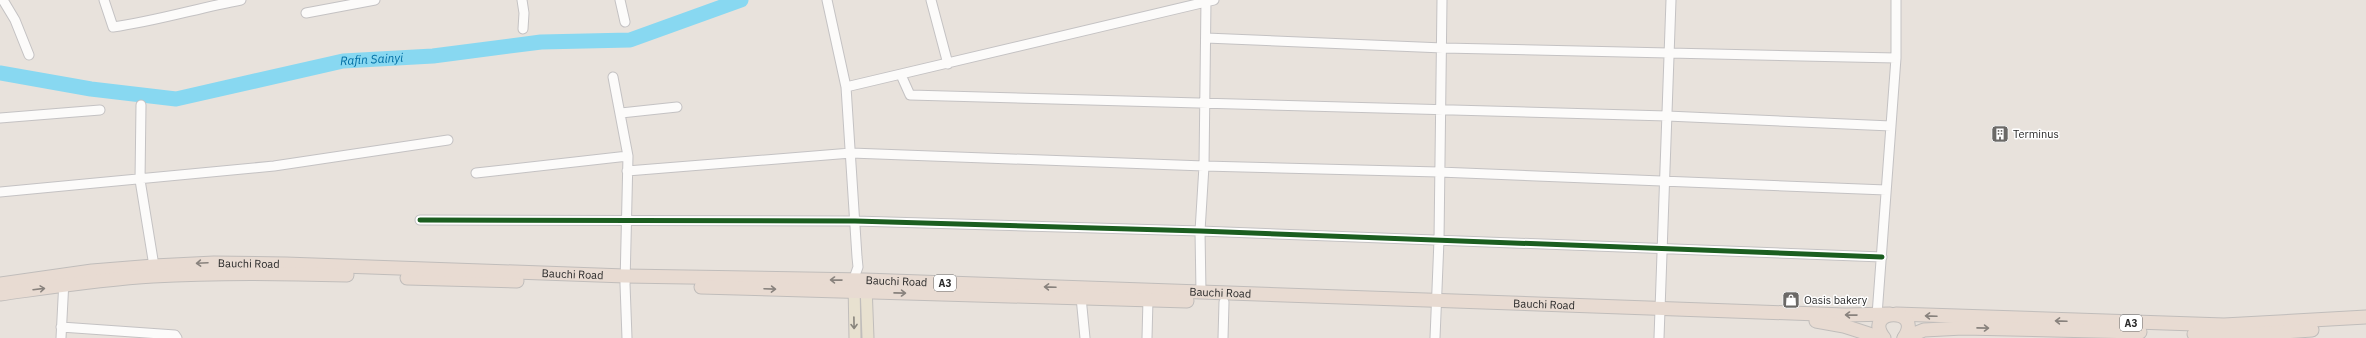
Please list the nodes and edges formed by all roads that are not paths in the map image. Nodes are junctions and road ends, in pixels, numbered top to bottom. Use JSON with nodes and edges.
{"nodes":[{"id":1,"x":3,"y":0,"type":"edge"},
{"id":2,"x":104,"y":0,"type":"edge"},
{"id":3,"x":241,"y":0,"type":"edge"},
{"id":4,"x":376,"y":0,"type":"edge"},
{"id":5,"x":522,"y":0,"type":"edge"},
{"id":6,"x":620,"y":0,"type":"edge"},
{"id":7,"x":827,"y":0,"type":"edge"},
{"id":8,"x":930,"y":0,"type":"edge"},
{"id":9,"x":1442,"y":0,"type":"edge"},
{"id":10,"x":1671,"y":0,"type":"edge"},
{"id":11,"x":1896,"y":0,"type":"edge"},
{"id":12,"x":1209,"y":1,"type":"edge"},
{"id":13,"x":306,"y":13,"type":"dead end"},
{"id":14,"x":625,"y":22,"type":"dead end"},
{"id":15,"x":523,"y":29,"type":"dead end"},
{"id":16,"x":1206,"y":38,"type":"junction"},
{"id":17,"x":1443,"y":48,"type":"junction"},
{"id":18,"x":1669,"y":53,"type":"junction"},
{"id":19,"x":30,"y":55,"type":"dead end"},
{"id":20,"x":1896,"y":58,"type":"junction"},
{"id":21,"x":948,"y":64,"type":"junction"},
{"id":22,"x":901,"y":75,"type":"junction"},
{"id":23,"x":613,"y":77,"type":"dead end"},
{"id":24,"x":846,"y":87,"type":"junction"},
{"id":25,"x":1205,"y":103,"type":"junction"},
{"id":26,"x":141,"y":105,"type":"dead end"},
{"id":27,"x":677,"y":107,"type":"dead end"},
{"id":28,"x":100,"y":110,"type":"dead end"},
{"id":29,"x":1441,"y":110,"type":"junction"},
{"id":30,"x":621,"y":113,"type":"junction"},
{"id":31,"x":1667,"y":116,"type":"junction"},
{"id":32,"x":0,"y":118,"type":"edge"},
{"id":33,"x":1891,"y":126,"type":"junction"},
{"id":34,"x":448,"y":140,"type":"dead end"},
{"id":35,"x":851,"y":153,"type":"junction"},
{"id":36,"x":628,"y":156,"type":"junction"},
{"id":37,"x":1204,"y":166,"type":"junction"},
{"id":38,"x":627,"y":171,"type":"junction"},
{"id":39,"x":1439,"y":172,"type":"junction"},
{"id":40,"x":476,"y":173,"type":"dead end"},
{"id":41,"x":140,"y":180,"type":"junction"},
{"id":42,"x":1665,"y":180,"type":"junction"},
{"id":43,"x":1886,"y":190,"type":"junction"},
{"id":44,"x":0,"y":192,"type":"edge"},
{"id":45,"x":420,"y":220,"type":"dead end"},
{"id":46,"x":627,"y":221,"type":"junction"},
{"id":47,"x":855,"y":221,"type":"junction"},
{"id":48,"x":1200,"y":231,"type":"junction"},
{"id":49,"x":1439,"y":240,"type":"junction"},
{"id":50,"x":1663,"y":248,"type":"junction"},
{"id":51,"x":1882,"y":257,"type":"junction"},
{"id":52,"x":154,"y":266,"type":"junction"},
{"id":53,"x":64,"y":280,"type":"junction"},
{"id":54,"x":625,"y":280,"type":"junction"},
{"id":55,"x":0,"y":284,"type":"edge"},
{"id":56,"x":860,"y":286,"type":"junction"},
{"id":57,"x":1201,"y":292,"type":"junction"},
{"id":58,"x":0,"y":294,"type":"edge"},
{"id":59,"x":1081,"y":297,"type":"junction"},
{"id":60,"x":1148,"y":300,"type":"junction"},
{"id":61,"x":1224,"y":302,"type":"junction"},
{"id":62,"x":1437,"y":305,"type":"junction"},
{"id":63,"x":1661,"y":312,"type":"junction"},
{"id":64,"x":1888,"y":314,"type":"junction"},
{"id":65,"x":2366,"y":317,"type":"edge"},
{"id":66,"x":2366,"y":325,"type":"edge"},
{"id":67,"x":1844,"y":326,"type":"junction"},
{"id":68,"x":61,"y":327,"type":"junction"},
{"id":69,"x":1935,"y":329,"type":"junction"},
{"id":70,"x":2218,"y":336,"type":"edge"},
{"id":71,"x":61,"y":338,"type":"edge"},
{"id":72,"x":176,"y":338,"type":"edge"},
{"id":73,"x":627,"y":338,"type":"edge"},
{"id":74,"x":855,"y":338,"type":"edge"},
{"id":75,"x":868,"y":338,"type":"edge"},
{"id":76,"x":1085,"y":338,"type":"edge"},
{"id":77,"x":1147,"y":338,"type":"edge"},
{"id":78,"x":1223,"y":338,"type":"edge"},
{"id":79,"x":1435,"y":338,"type":"edge"},
{"id":80,"x":1659,"y":338,"type":"edge"},
{"id":81,"x":1860,"y":338,"type":"edge"},
{"id":82,"x":1882,"y":338,"type":"edge"},
{"id":83,"x":1904,"y":338,"type":"edge"},
{"id":84,"x":1922,"y":338,"type":"edge"}],
"edges":[{"from":1,"to":19,"type":"street"},
{"from":2,"to":3,"type":"street"},
{"from":4,"to":13,"type":"street"},
{"from":5,"to":15,"type":"street"},
{"from":6,"to":14,"type":"street"},
{"from":7,"to":24,"type":"street"},
{"from":8,"to":21,"type":"street"},
{"from":9,"to":17,"type":"street"},
{"from":10,"to":18,"type":"street"},
{"from":11,"to":20,"type":"street"},
{"from":12,"to":16,"type":"street"},
{"from":12,"to":21,"type":"street"},
{"from":16,"to":17,"type":"street"},
{"from":16,"to":25,"type":"street"},
{"from":17,"to":18,"type":"street"},
{"from":17,"to":29,"type":"street"},
{"from":18,"to":20,"type":"street"},
{"from":18,"to":31,"type":"street"},
{"from":20,"to":33,"type":"street"},
{"from":21,"to":22,"type":"street"},
{"from":22,"to":24,"type":"street"},
{"from":22,"to":25,"type":"street"},
{"from":23,"to":30,"type":"street"},
{"from":24,"to":35,"type":"street"},
{"from":25,"to":29,"type":"street"},
{"from":25,"to":37,"type":"street"},
{"from":26,"to":41,"type":"street"},
{"from":27,"to":30,"type":"street"},
{"from":28,"to":32,"type":"street"},
{"from":29,"to":31,"type":"street"},
{"from":29,"to":39,"type":"street"},
{"from":30,"to":36,"type":"street"},
{"from":31,"to":33,"type":"street"},
{"from":31,"to":42,"type":"street"},
{"from":33,"to":43,"type":"street"},
{"from":34,"to":41,"type":"street"},
{"from":35,"to":37,"type":"street"},
{"from":35,"to":38,"type":"street"},
{"from":35,"to":47,"type":"street"},
{"from":36,"to":38,"type":"street"},
{"from":36,"to":40,"type":"street"},
{"from":37,"to":39,"type":"street"},
{"from":37,"to":48,"type":"street"},
{"from":38,"to":46,"type":"street"},
{"from":39,"to":42,"type":"street"},
{"from":39,"to":49,"type":"street"},
{"from":41,"to":44,"type":"street"},
{"from":41,"to":52,"type":"street"},
{"from":42,"to":43,"type":"street"},
{"from":42,"to":50,"type":"street"},
{"from":43,"to":51,"type":"street"},
{"from":45,"to":46,"type":"street"},
{"from":46,"to":47,"type":"street"},
{"from":46,"to":54,"type":"street"},
{"from":47,"to":48,"type":"street"},
{"from":47,"to":56,"type":"street"},
{"from":48,"to":49,"type":"street"},
{"from":48,"to":57,"type":"street"},
{"from":49,"to":50,"type":"street"},
{"from":49,"to":62,"type":"street"},
{"from":50,"to":51,"type":"street"},
{"from":50,"to":63,"type":"street"},
{"from":51,"to":64,"type":"street"},
{"from":52,"to":53,"type":"highway","name":"Bauchi Road","number":"A3"},
{"from":54,"to":52,"type":"highway","name":"Bauchi Road","number":"A3","one_way":true},
{"from":53,"to":54,"type":"highway","name":"Bauchi Road","number":"A3"},
{"from":53,"to":55,"type":"highway","name":"Bauchi Road","number":"A3"},
{"from":58,"to":53,"type":"highway","name":"Bauchi Road","number":"A3","one_way":true},
{"from":53,"to":68,"type":"street"},
{"from":54,"to":56,"type":"highway","name":"Bauchi Road","number":"A3"},
{"from":54,"to":73,"type":"street"},
{"from":57,"to":56,"type":"highway","name":"Bauchi Road","number":"A3","one_way":true},
{"from":56,"to":59,"type":"highway","name":"Bauchi Road","number":"A3","one_way":true},
{"from":56,"to":74,"type":"main road","one_way":true},
{"from":56,"to":75,"type":"main road"},
{"from":57,"to":62,"type":"highway","name":"Bauchi Road","number":"A3"},
{"from":59,"to":60,"type":"highway","name":"Bauchi Road","number":"A3"},
{"from":59,"to":76,"type":"street"},
{"from":60,"to":61,"type":"highway","name":"Bauchi Road","number":"A3"},
{"from":60,"to":77,"type":"street"},
{"from":61,"to":62,"type":"highway","name":"Bauchi Road","number":"A3"},
{"from":61,"to":78,"type":"street"},
{"from":62,"to":63,"type":"highway","name":"Bauchi Road","number":"A3"},
{"from":62,"to":79,"type":"street"},
{"from":64,"to":63,"type":"highway","name":"Bauchi Road","number":"A3","one_way":true},
{"from":63,"to":67,"type":"highway","name":"Bauchi Road","number":"A3"},
{"from":63,"to":80,"type":"street"},
{"from":65,"to":64,"type":"highway","number":"A3","one_way":true},
{"from":64,"to":82,"type":"highway","number":"A3"},
{"from":64,"to":83,"type":"highway","number":"A3"},
{"from":66,"to":70,"type":"highway","number":"A3"},
{"from":67,"to":81,"type":"highway"},
{"from":67,"to":82,"type":"highway","name":"Bauchi Road","number":"A3"},
{"from":68,"to":71,"type":"street"},
{"from":68,"to":72,"type":"street"},
{"from":69,"to":70,"type":"highway","number":"A3","one_way":true},
{"from":69,"to":83,"type":"highway","number":"A3"},
{"from":69,"to":84,"type":"highway"}]}
